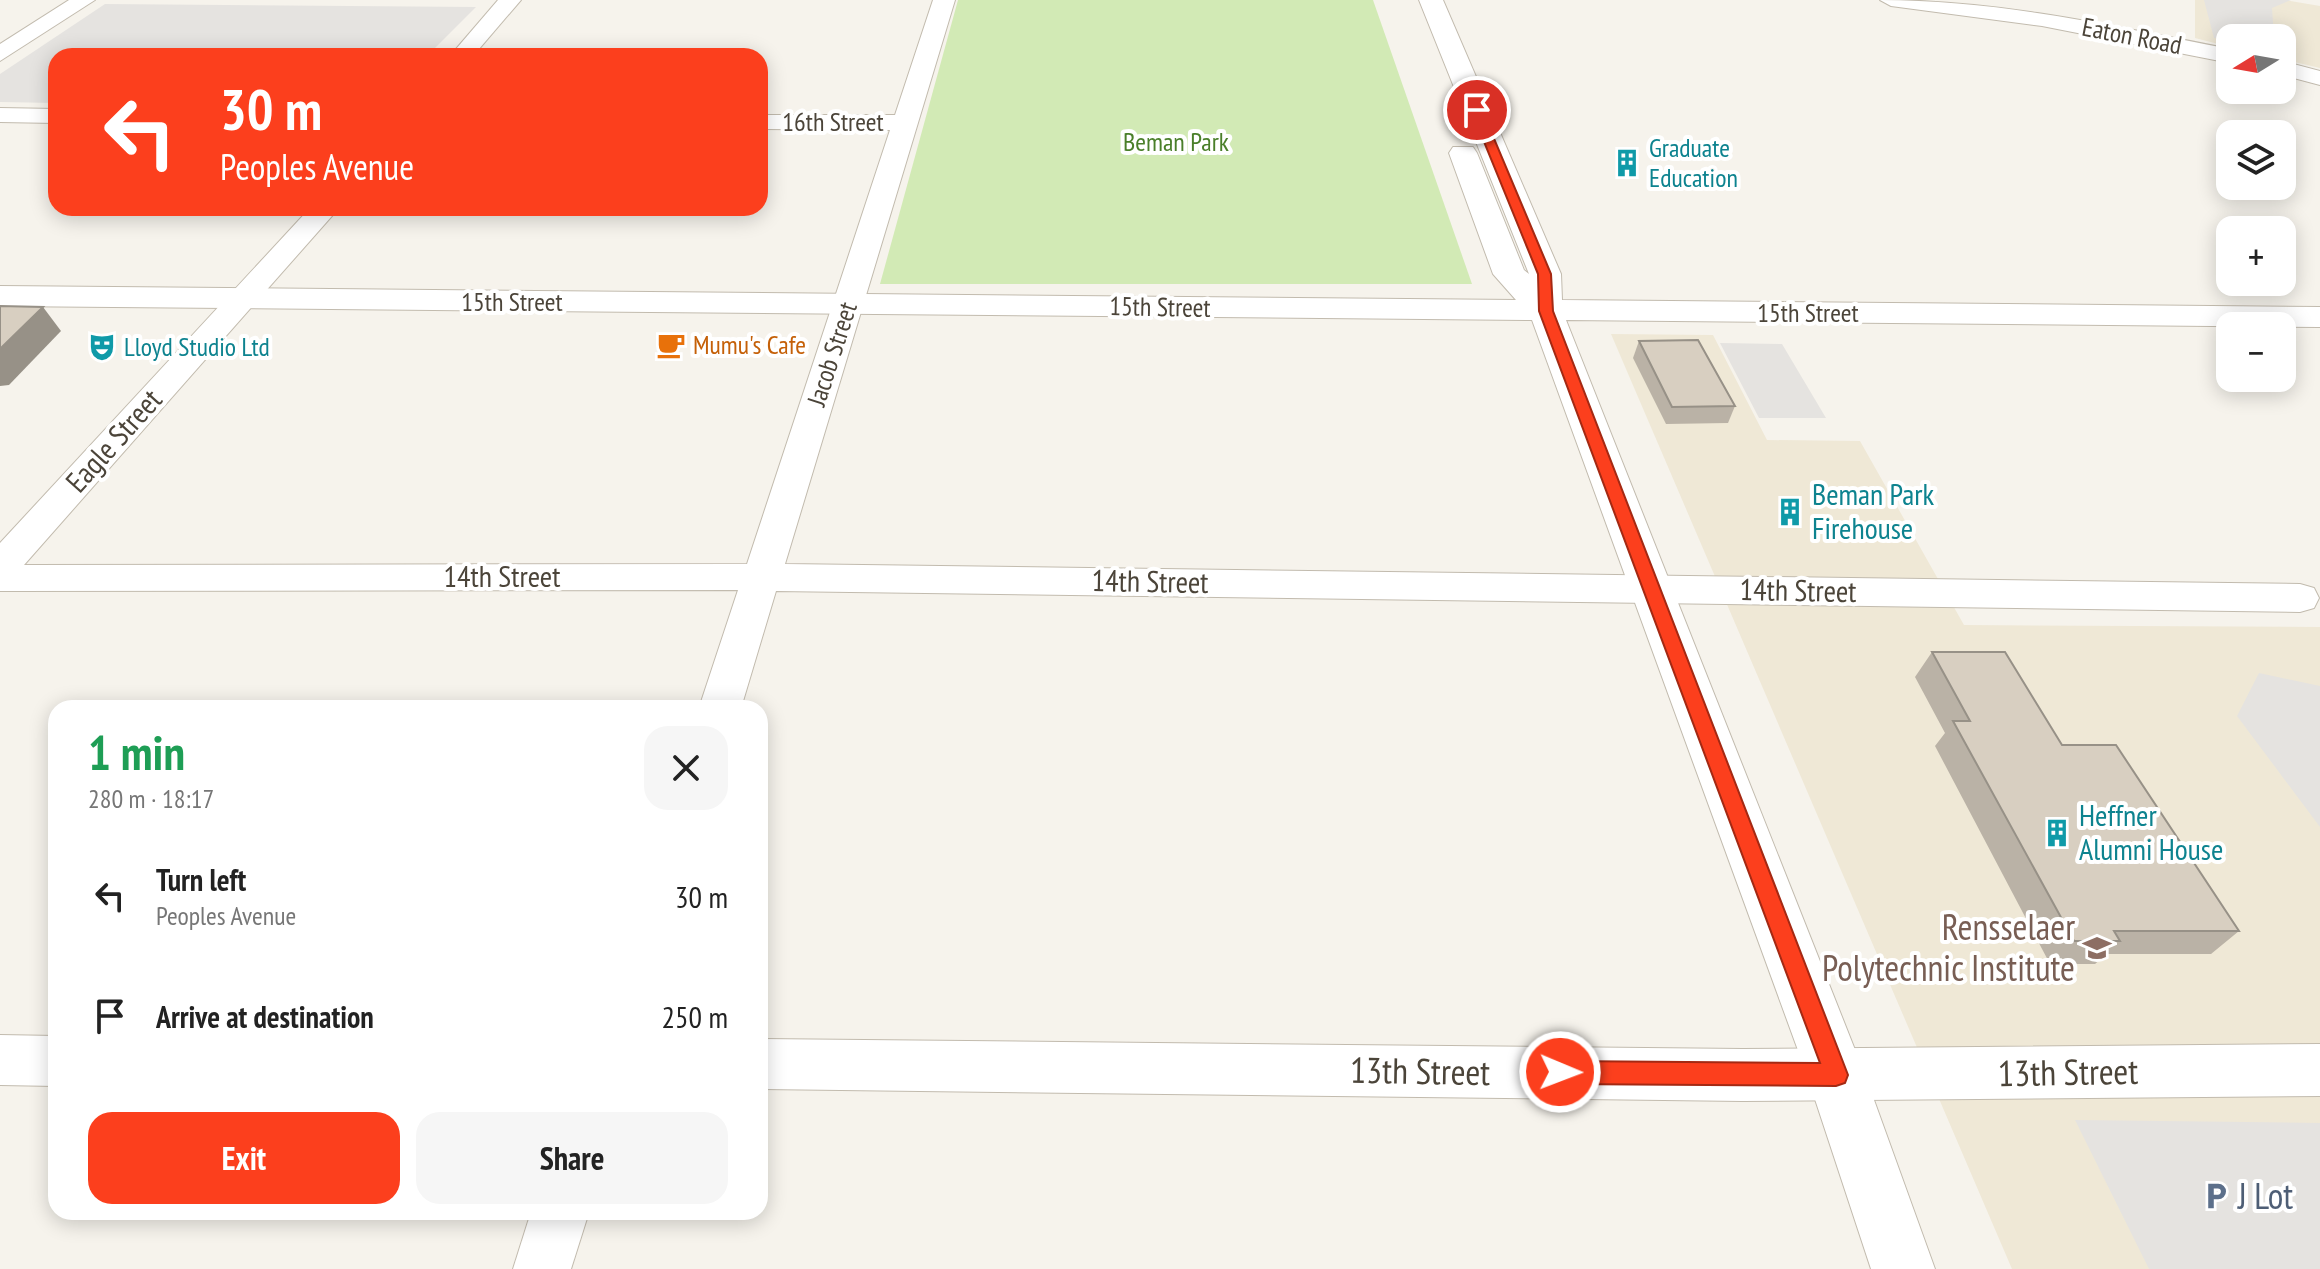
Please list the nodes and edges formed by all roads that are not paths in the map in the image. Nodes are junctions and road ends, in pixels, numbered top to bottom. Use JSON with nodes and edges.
{"nodes":[{"id":1,"x":84,"y":0,"type":"edge"},
{"id":2,"x":510,"y":0,"type":"edge"},
{"id":3,"x":944,"y":0,"type":"edge"},
{"id":4,"x":1405,"y":0,"type":"edge"},
{"id":5,"x":1431,"y":0,"type":"edge"},
{"id":6,"x":1891,"y":0,"type":"edge"},
{"id":7,"x":468,"y":48,"type":"edge"},
{"id":8,"x":2216,"y":53,"type":"edge"},
{"id":9,"x":0,"y":54,"type":"edge"},
{"id":10,"x":2296,"y":72,"type":"edge"},
{"id":11,"x":2320,"y":78,"type":"edge"},
{"id":12,"x":0,"y":115,"type":"edge"},
{"id":13,"x":48,"y":116,"type":"edge"},
{"id":14,"x":768,"y":122,"type":"edge"},
{"id":15,"x":905,"y":123,"type":"junction"},
{"id":16,"x":318,"y":216,"type":"edge"},
{"id":17,"x":0,"y":296,"type":"edge"},
{"id":18,"x":240,"y":300,"type":"junction"},
{"id":19,"x":847,"y":304,"type":"junction"},
{"id":20,"x":1546,"y":311,"type":"junction"},
{"id":21,"x":2320,"y":317,"type":"edge"},
{"id":22,"x":0,"y":567,"type":"edge"},
{"id":23,"x":761,"y":577,"type":"junction"},
{"id":24,"x":0,"y":578,"type":"edge"},
{"id":25,"x":1652,"y":589,"type":"junction"},
{"id":26,"x":2300,"y":598,"type":"dead end"},
{"id":27,"x":723,"y":700,"type":"edge"},
{"id":28,"x":0,"y":1060,"type":"edge"},
{"id":29,"x":48,"y":1061,"type":"edge"},
{"id":30,"x":768,"y":1064,"type":"edge"},
{"id":31,"x":2320,"y":1070,"type":"edge"},
{"id":32,"x":1836,"y":1075,"type":"junction"},
{"id":33,"x":557,"y":1220,"type":"edge"},
{"id":34,"x":542,"y":1269,"type":"edge"},
{"id":35,"x":1903,"y":1269,"type":"edge"}],
"edges":[{"from":1,"to":9,"type":"street"},
{"from":2,"to":7,"type":"street"},
{"from":3,"to":15,"type":"street","name":"Jacob Street"},
{"from":4,"to":20,"type":"street"},
{"from":5,"to":20,"type":"street"},
{"from":6,"to":8,"type":"street","name":"Eaton Road"},
{"from":10,"to":11,"type":"street"},
{"from":12,"to":13,"type":"street"},
{"from":14,"to":15,"type":"street","name":"16th Street"},
{"from":15,"to":19,"type":"street","name":"Jacob Street"},
{"from":16,"to":18,"type":"street","name":"Eagle Street"},
{"from":17,"to":18,"type":"street","name":"15th Street"},
{"from":18,"to":19,"type":"street","name":"15th Street"},
{"from":18,"to":22,"type":"street","name":"Eagle Street"},
{"from":19,"to":20,"type":"street","name":"15th Street"},
{"from":19,"to":23,"type":"street","name":"Jacob Street"},
{"from":20,"to":21,"type":"street","name":"15th Street"},
{"from":20,"to":25,"type":"street"},
{"from":23,"to":24,"type":"street","name":"14th Street"},
{"from":23,"to":25,"type":"street","name":"14th Street"},
{"from":23,"to":27,"type":"street","name":"Jacob Street"},
{"from":25,"to":26,"type":"street","name":"14th Street"},
{"from":25,"to":32,"type":"street"},
{"from":28,"to":29,"type":"street"},
{"from":30,"to":32,"type":"street","name":"13th Street"},
{"from":31,"to":32,"type":"street","name":"13th Street"},
{"from":32,"to":35,"type":"street"},
{"from":33,"to":34,"type":"street"}]}
